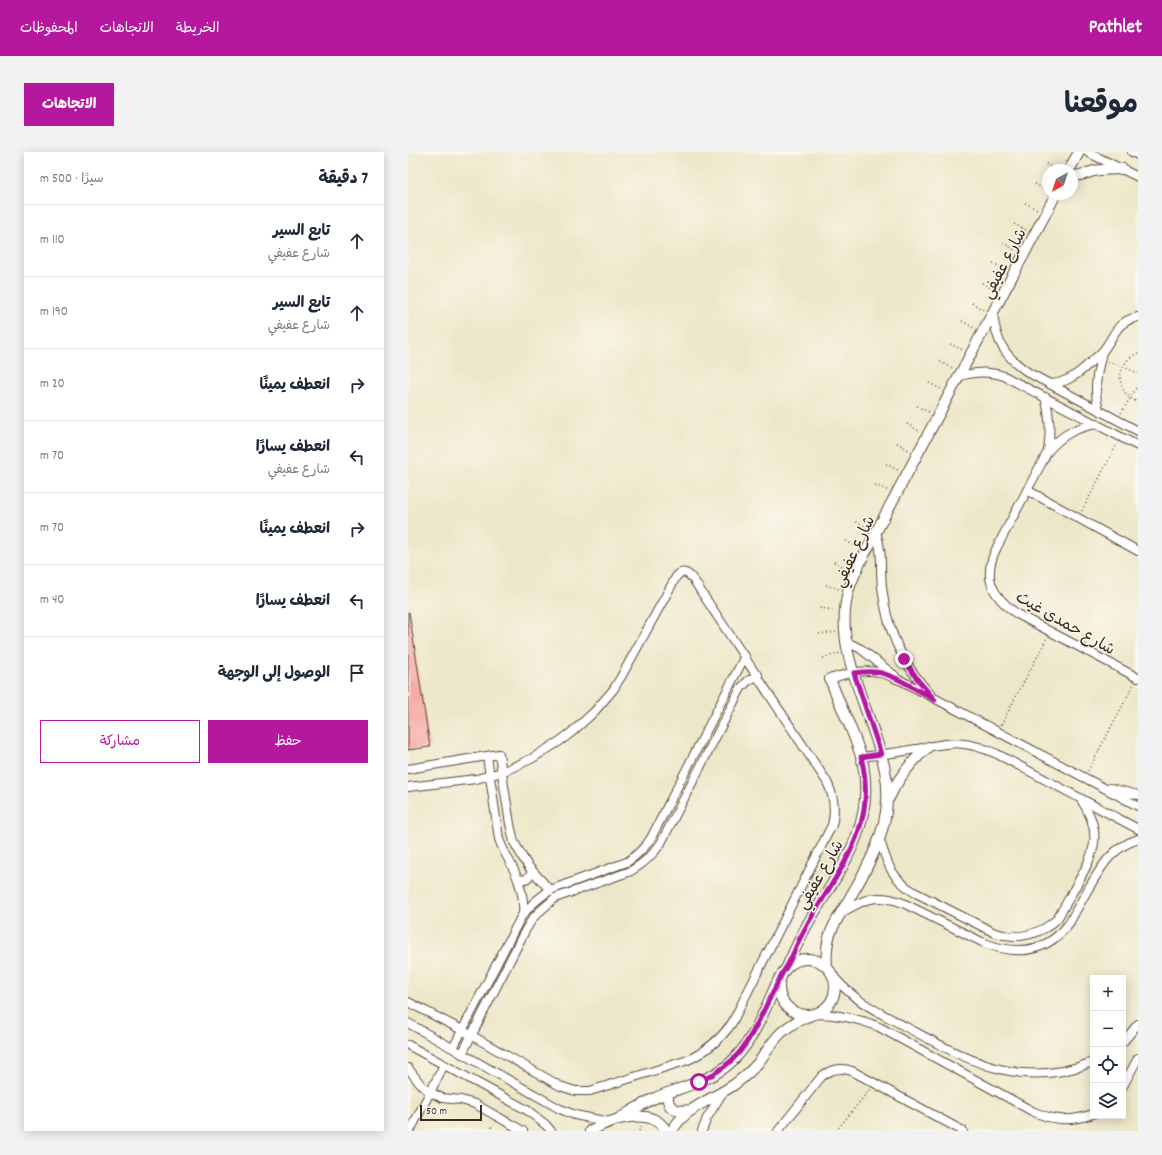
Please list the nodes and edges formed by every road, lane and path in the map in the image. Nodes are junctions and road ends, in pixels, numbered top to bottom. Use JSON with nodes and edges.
{"nodes":[{"id":1,"x":1079,"y":152,"type":"edge"},
{"id":2,"x":1087,"y":152,"type":"edge"},
{"id":3,"x":1132,"y":152,"type":"edge"},
{"id":4,"x":1138,"y":155,"type":"edge"},
{"id":5,"x":1072,"y":164,"type":"edge"},
{"id":6,"x":1123,"y":169,"type":"junction"},
{"id":7,"x":1078,"y":176,"type":"edge"},
{"id":8,"x":1138,"y":177,"type":"edge"},
{"id":9,"x":1035,"y":184,"type":"dead end"},
{"id":10,"x":1042,"y":188,"type":"edge"},
{"id":11,"x":1053,"y":200,"type":"edge"},
{"id":12,"x":1025,"y":203,"type":"dead end"},
{"id":13,"x":1046,"y":214,"type":"junction"},
{"id":14,"x":1014,"y":224,"type":"dead end"},
{"id":15,"x":1035,"y":234,"type":"junction"},
{"id":16,"x":1003,"y":243,"type":"dead end"},
{"id":17,"x":1024,"y":254,"type":"junction"},
{"id":18,"x":993,"y":263,"type":"dead end"},
{"id":19,"x":1014,"y":274,"type":"junction"},
{"id":20,"x":982,"y":283,"type":"dead end"},
{"id":21,"x":1003,"y":295,"type":"junction"},
{"id":22,"x":972,"y":303,"type":"dead end"},
{"id":23,"x":993,"y":313,"type":"junction"},
{"id":24,"x":1138,"y":317,"type":"edge"},
{"id":25,"x":962,"y":321,"type":"dead end"},
{"id":26,"x":983,"y":332,"type":"junction"},
{"id":27,"x":950,"y":344,"type":"dead end"},
{"id":28,"x":1138,"y":353,"type":"edge"},
{"id":29,"x":971,"y":354,"type":"junction"},
{"id":30,"x":1101,"y":355,"type":"junction"},
{"id":31,"x":940,"y":362,"type":"dead end"},
{"id":32,"x":1123,"y":367,"type":"junction"},
{"id":33,"x":1138,"y":373,"type":"edge"},
{"id":34,"x":960,"y":374,"type":"junction"},
{"id":35,"x":929,"y":383,"type":"dead end"},
{"id":36,"x":1049,"y":384,"type":"junction"},
{"id":37,"x":1138,"y":385,"type":"edge"},
{"id":38,"x":950,"y":394,"type":"junction"},
{"id":39,"x":1045,"y":397,"type":"junction"},
{"id":40,"x":1130,"y":398,"type":"junction"},
{"id":41,"x":1138,"y":402,"type":"edge"},
{"id":42,"x":917,"y":406,"type":"dead end"},
{"id":43,"x":1099,"y":410,"type":"junction"},
{"id":44,"x":938,"y":416,"type":"junction"},
{"id":45,"x":1120,"y":421,"type":"junction"},
{"id":46,"x":907,"y":424,"type":"dead end"},
{"id":47,"x":1096,"y":424,"type":"junction"},
{"id":48,"x":1138,"y":424,"type":"edge"},
{"id":49,"x":1138,"y":430,"type":"edge"},
{"id":50,"x":928,"y":436,"type":"junction"},
{"id":51,"x":1120,"y":437,"type":"junction"},
{"id":52,"x":897,"y":444,"type":"dead end"},
{"id":53,"x":1138,"y":446,"type":"edge"},
{"id":54,"x":1048,"y":451,"type":"junction"},
{"id":55,"x":918,"y":454,"type":"junction"},
{"id":56,"x":886,"y":464,"type":"dead end"},
{"id":57,"x":907,"y":475,"type":"junction"},
{"id":58,"x":875,"y":485,"type":"dead end"},
{"id":59,"x":1027,"y":490,"type":"junction"},
{"id":60,"x":896,"y":494,"type":"junction"},
{"id":61,"x":1078,"y":518,"type":"junction"},
{"id":62,"x":856,"y":522,"type":"dead end"},
{"id":63,"x":876,"y":532,"type":"junction"},
{"id":64,"x":846,"y":541,"type":"dead end"},
{"id":65,"x":1138,"y":551,"type":"edge"},
{"id":66,"x":866,"y":552,"type":"junction"},
{"id":67,"x":834,"y":562,"type":"dead end"},
{"id":68,"x":856,"y":572,"type":"junction"},
{"id":69,"x":826,"y":585,"type":"dead end"},
{"id":70,"x":848,"y":592,"type":"junction"},
{"id":71,"x":820,"y":608,"type":"dead end"},
{"id":72,"x":845,"y":611,"type":"junction"},
{"id":73,"x":1050,"y":632,"type":"junction"},
{"id":74,"x":819,"y":634,"type":"dead end"},
{"id":75,"x":846,"y":641,"type":"junction"},
{"id":76,"x":745,"y":656,"type":"junction"},
{"id":77,"x":823,"y":658,"type":"dead end"},
{"id":78,"x":737,"y":673,"type":"junction"},
{"id":79,"x":854,"y":673,"type":"junction"},
{"id":80,"x":758,"y":675,"type":"junction"},
{"id":81,"x":1138,"y":678,"type":"edge"},
{"id":82,"x":830,"y":679,"type":"joint"},
{"id":83,"x":748,"y":681,"type":"junction"},
{"id":84,"x":902,"y":681,"type":"junction"},
{"id":85,"x":935,"y":700,"type":"junction"},
{"id":86,"x":997,"y":732,"type":"junction"},
{"id":87,"x":928,"y":746,"type":"junction"},
{"id":88,"x":881,"y":754,"type":"junction"},
{"id":89,"x":487,"y":756,"type":"junction"},
{"id":90,"x":861,"y":757,"type":"junction"},
{"id":91,"x":408,"y":769,"type":"edge"},
{"id":92,"x":502,"y":772,"type":"junction"},
{"id":93,"x":490,"y":776,"type":"junction"},
{"id":94,"x":1084,"y":778,"type":"junction"},
{"id":95,"x":1096,"y":784,"type":"junction"},
{"id":96,"x":408,"y":787,"type":"edge"},
{"id":97,"x":1138,"y":795,"type":"edge"},
{"id":98,"x":1080,"y":798,"type":"junction"},
{"id":99,"x":887,"y":802,"type":"junction"},
{"id":100,"x":1138,"y":806,"type":"edge"},
{"id":101,"x":1138,"y":829,"type":"edge"},
{"id":102,"x":880,"y":837,"type":"junction"},
{"id":103,"x":651,"y":838,"type":"junction"},
{"id":104,"x":1138,"y":839,"type":"edge"},
{"id":105,"x":660,"y":843,"type":"junction"},
{"id":106,"x":532,"y":871,"type":"junction"},
{"id":107,"x":518,"y":880,"type":"junction"},
{"id":108,"x":550,"y":890,"type":"junction"},
{"id":109,"x":524,"y":914,"type":"junction"},
{"id":110,"x":840,"y":914,"type":"junction"},
{"id":111,"x":828,"y":966,"type":"junction"},
{"id":112,"x":787,"y":967,"type":"junction"},
{"id":113,"x":780,"y":977,"type":"junction"},
{"id":114,"x":834,"y":977,"type":"junction"},
{"id":115,"x":408,"y":1002,"type":"edge"},
{"id":116,"x":812,"y":1015,"type":"junction"},
{"id":117,"x":408,"y":1023,"type":"edge"},
{"id":118,"x":1138,"y":1024,"type":"edge"},
{"id":119,"x":462,"y":1030,"type":"junction"},
{"id":120,"x":472,"y":1036,"type":"junction"},
{"id":121,"x":1126,"y":1039,"type":"edge"},
{"id":122,"x":408,"y":1045,"type":"edge"},
{"id":123,"x":453,"y":1048,"type":"junction"},
{"id":124,"x":462,"y":1054,"type":"junction"},
{"id":125,"x":1138,"y":1058,"type":"edge"},
{"id":126,"x":1090,"y":1063,"type":"edge"},
{"id":127,"x":444,"y":1065,"type":"junction"},
{"id":128,"x":408,"y":1068,"type":"edge"},
{"id":129,"x":875,"y":1083,"type":"junction"},
{"id":130,"x":1125,"y":1083,"type":"edge"},
{"id":131,"x":430,"y":1092,"type":"junction"},
{"id":132,"x":723,"y":1092,"type":"junction"},
{"id":133,"x":668,"y":1093,"type":"junction"},
{"id":134,"x":692,"y":1110,"type":"junction"},
{"id":135,"x":1090,"y":1115,"type":"edge"},
{"id":136,"x":614,"y":1121,"type":"junction"},
{"id":137,"x":641,"y":1127,"type":"dead end"},
{"id":138,"x":647,"y":1127,"type":"dead end"},
{"id":139,"x":410,"y":1131,"type":"edge"},
{"id":140,"x":523,"y":1131,"type":"edge"},
{"id":141,"x":551,"y":1131,"type":"edge"},
{"id":142,"x":590,"y":1131,"type":"edge"},
{"id":143,"x":666,"y":1131,"type":"edge"},
{"id":144,"x":672,"y":1131,"type":"edge"},
{"id":145,"x":702,"y":1131,"type":"edge"},
{"id":146,"x":778,"y":1131,"type":"edge"},
{"id":147,"x":836,"y":1131,"type":"edge"},
{"id":148,"x":963,"y":1131,"type":"edge"}],
"edges":[{"from":1,"to":5,"type":"street"},
{"from":2,"to":6,"type":"street"},
{"from":3,"to":4,"type":"street"},
{"from":6,"to":7,"type":"street"},
{"from":6,"to":8,"type":"street"},
{"from":9,"to":10,"type":"path"},
{"from":11,"to":13,"type":"street","name":"شارع عفيفي"},
{"from":12,"to":13,"type":"path"},
{"from":13,"to":15,"type":"street","name":"شارع عفيفي"},
{"from":14,"to":15,"type":"path"},
{"from":15,"to":17,"type":"street","name":"شارع عفيفي"},
{"from":16,"to":17,"type":"path"},
{"from":17,"to":19,"type":"street","name":"شارع عفيفي"},
{"from":18,"to":19,"type":"path"},
{"from":19,"to":21,"type":"street","name":"شارع عفيفي"},
{"from":20,"to":21,"type":"path"},
{"from":21,"to":23,"type":"street","name":"شارع عفيفي"},
{"from":22,"to":23,"type":"path"},
{"from":23,"to":26,"type":"street","name":"شارع عفيفي"},
{"from":23,"to":36,"type":"street"},
{"from":24,"to":30,"type":"street"},
{"from":25,"to":26,"type":"path"},
{"from":26,"to":29,"type":"street","name":"شارع عفيفي"},
{"from":27,"to":29,"type":"path"},
{"from":28,"to":32,"type":"path"},
{"from":29,"to":34,"type":"street","name":"شارع عفيفي"},
{"from":30,"to":32,"type":"path"},
{"from":30,"to":36,"type":"street"},
{"from":30,"to":43,"type":"street"},
{"from":31,"to":34,"type":"path"},
{"from":32,"to":33,"type":"path"},
{"from":32,"to":40,"type":"path"},
{"from":34,"to":38,"type":"street","name":"شارع عفيفي"},
{"from":34,"to":39,"type":"street"},
{"from":35,"to":38,"type":"path"},
{"from":36,"to":43,"type":"street"},
{"from":37,"to":40,"type":"path"},
{"from":38,"to":44,"type":"street","name":"شارع عفيفي"},
{"from":39,"to":47,"type":"street"},
{"from":39,"to":54,"type":"street","name":"شارع حمدى غيث"},
{"from":40,"to":41,"type":"path"},
{"from":40,"to":45,"type":"path"},
{"from":42,"to":44,"type":"path"},
{"from":43,"to":45,"type":"street"},
{"from":44,"to":50,"type":"street","name":"شارع عفيفي"},
{"from":45,"to":48,"type":"street"},
{"from":45,"to":49,"type":"street"},
{"from":46,"to":50,"type":"path"},
{"from":47,"to":51,"type":"street"},
{"from":47,"to":54,"type":"street","name":"شارع حمدى غيث"},
{"from":50,"to":55,"type":"street","name":"شارع عفيفي"},
{"from":51,"to":53,"type":"street"},
{"from":51,"to":61,"type":"path"},
{"from":52,"to":55,"type":"path"},
{"from":54,"to":59,"type":"street","name":"شارع حمدى غيث"},
{"from":55,"to":57,"type":"street","name":"شارع عفيفي"},
{"from":56,"to":57,"type":"path"},
{"from":57,"to":60,"type":"street","name":"شارع عفيفي"},
{"from":58,"to":60,"type":"path"},
{"from":59,"to":61,"type":"street"},
{"from":59,"to":73,"type":"street","name":"شارع حمدى غيث"},
{"from":60,"to":63,"type":"street","name":"شارع عفيفي"},
{"from":61,"to":65,"type":"street"},
{"from":62,"to":63,"type":"path"},
{"from":63,"to":66,"type":"street","name":"شارع عفيفي"},
{"from":63,"to":85,"type":"street"},
{"from":64,"to":66,"type":"path"},
{"from":66,"to":68,"type":"street","name":"شارع عفيفي"},
{"from":67,"to":68,"type":"path"},
{"from":68,"to":70,"type":"street","name":"شارع عفيفي"},
{"from":69,"to":70,"type":"path"},
{"from":70,"to":72,"type":"street","name":"شارع عفيفي"},
{"from":71,"to":72,"type":"path"},
{"from":72,"to":75,"type":"street","name":"شارع عفيفي"},
{"from":73,"to":81,"type":"street","name":"شارع حمدى غيث"},
{"from":73,"to":86,"type":"path"},
{"from":74,"to":75,"type":"path"},
{"from":75,"to":77,"type":"path"},
{"from":75,"to":79,"type":"street","name":"شارع عفيفي"},
{"from":75,"to":84,"type":"street"},
{"from":76,"to":78,"type":"street"},
{"from":76,"to":80,"type":"street"},
{"from":76,"to":92,"type":"street"},
{"from":78,"to":83,"type":"street"},
{"from":78,"to":103,"type":"street"},
{"from":79,"to":82,"type":"street"},
{"from":79,"to":84,"type":"street"},
{"from":79,"to":88,"type":"street","name":"شارع عفيفي"},
{"from":80,"to":83,"type":"street"},
{"from":80,"to":120,"type":"street"},
{"from":81,"to":94,"type":"path"},
{"from":82,"to":90,"type":"street","name":"شارع عفيفي"},
{"from":83,"to":105,"type":"street"},
{"from":84,"to":85,"type":"street"},
{"from":85,"to":86,"type":"street"},
{"from":86,"to":94,"type":"street"},
{"from":87,"to":88,"type":"street"},
{"from":87,"to":98,"type":"street"},
{"from":87,"to":99,"type":"street"},
{"from":88,"to":90,"type":"street"},
{"from":88,"to":99,"type":"street","name":"شارع عفيفي"},
{"from":89,"to":91,"type":"street"},
{"from":89,"to":92,"type":"street"},
{"from":89,"to":93,"type":"street"},
{"from":90,"to":112,"type":"street","name":"شارع عفيفي"},
{"from":92,"to":93,"type":"street"},
{"from":92,"to":106,"type":"street"},
{"from":93,"to":96,"type":"street"},
{"from":93,"to":107,"type":"street"},
{"from":94,"to":95,"type":"street"},
{"from":95,"to":97,"type":"street"},
{"from":95,"to":100,"type":"street"},
{"from":98,"to":101,"type":"street"},
{"from":98,"to":102,"type":"street"},
{"from":99,"to":102,"type":"street","name":"شارع عفيفي"},
{"from":102,"to":110,"type":"street","name":"شارع عفيفي"},
{"from":103,"to":105,"type":"street"},
{"from":103,"to":108,"type":"street"},
{"from":104,"to":110,"type":"street"},
{"from":105,"to":120,"type":"street"},
{"from":106,"to":107,"type":"street"},
{"from":106,"to":108,"type":"street"},
{"from":107,"to":109,"type":"street"},
{"from":108,"to":109,"type":"street"},
{"from":109,"to":119,"type":"street"},
{"from":110,"to":111,"type":"street","name":"شارع عفيفي"},
{"from":111,"to":112,"type":"street"},
{"from":111,"to":114,"type":"street"},
{"from":112,"to":113,"type":"street"},
{"from":113,"to":116,"type":"street"},
{"from":113,"to":133,"type":"street"},
{"from":114,"to":116,"type":"street"},
{"from":114,"to":126,"type":"street"},
{"from":115,"to":119,"type":"street"},
{"from":116,"to":132,"type":"street"},
{"from":116,"to":135,"type":"street"},
{"from":117,"to":123,"type":"street"},
{"from":118,"to":121,"type":"street"},
{"from":119,"to":120,"type":"street"},
{"from":119,"to":123,"type":"street"},
{"from":120,"to":124,"type":"street"},
{"from":122,"to":127,"type":"street"},
{"from":123,"to":124,"type":"street"},
{"from":124,"to":136,"type":"street"},
{"from":125,"to":130,"type":"street"},
{"from":127,"to":131,"type":"street"},
{"from":127,"to":141,"type":"street"},
{"from":128,"to":131,"type":"street"},
{"from":129,"to":146,"type":"street"},
{"from":129,"to":147,"type":"path"},
{"from":129,"to":148,"type":"street"},
{"from":131,"to":139,"type":"street"},
{"from":131,"to":140,"type":"street"},
{"from":132,"to":134,"type":"street"},
{"from":132,"to":145,"type":"street"},
{"from":133,"to":134,"type":"street"},
{"from":133,"to":136,"type":"street"},
{"from":134,"to":144,"type":"street"},
{"from":136,"to":142,"type":"street"},
{"from":136,"to":143,"type":"street"},
{"from":137,"to":138,"type":"path"}]}
